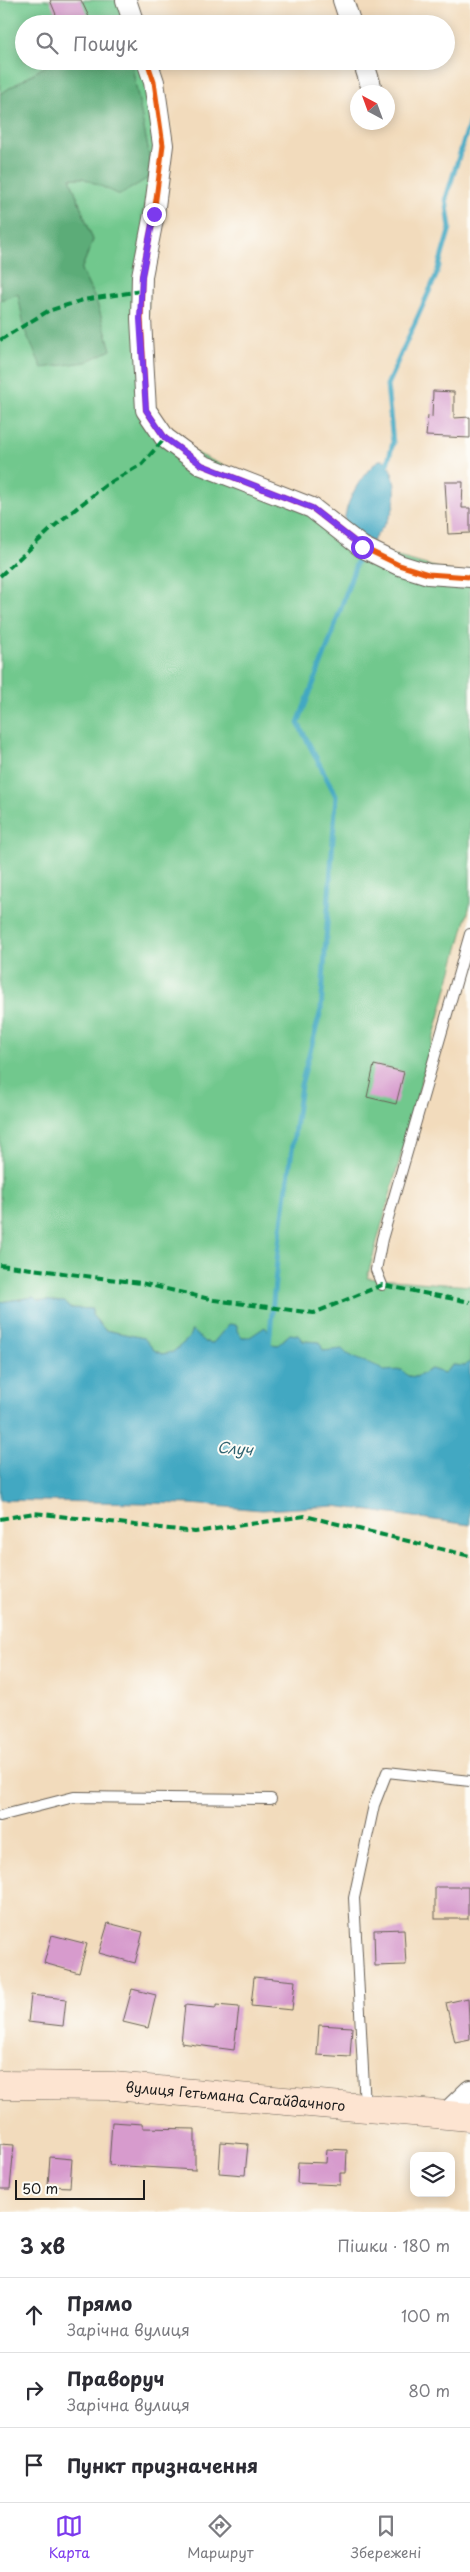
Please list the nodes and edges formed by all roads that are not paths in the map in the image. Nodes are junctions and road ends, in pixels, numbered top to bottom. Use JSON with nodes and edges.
{"nodes":[{"id":1,"x":126,"y":0,"type":"edge"},
{"id":2,"x":343,"y":0,"type":"edge"},
{"id":3,"x":131,"y":15,"type":"edge"},
{"id":4,"x":348,"y":15,"type":"edge"},
{"id":5,"x":150,"y":70,"type":"edge"},
{"id":6,"x":366,"y":70,"type":"edge"},
{"id":7,"x":371,"y":85,"type":"edge"},
{"id":8,"x":470,"y":577,"type":"edge"},
{"id":9,"x":470,"y":934,"type":"edge"},
{"id":10,"x":382,"y":1285,"type":"dead end"},
{"id":11,"x":470,"y":1780,"type":"edge"},
{"id":12,"x":271,"y":1800,"type":"dead end"},
{"id":13,"x":0,"y":1816,"type":"edge"},
{"id":14,"x":0,"y":2085,"type":"edge"},
{"id":15,"x":470,"y":2090,"type":"edge"},
{"id":16,"x":365,"y":2108,"type":"junction"},
{"id":17,"x":457,"y":2116,"type":"edge"}],
"edges":[{"from":1,"to":3,"type":"street"},
{"from":2,"to":4,"type":"street"},
{"from":5,"to":8,"type":"street"},
{"from":6,"to":7,"type":"street"},
{"from":9,"to":10,"type":"lane"},
{"from":11,"to":16,"type":"lane"},
{"from":12,"to":13,"type":"lane"},
{"from":14,"to":16,"type":"main road","name":"вулиця Гетьмана Сагайдачного"},
{"from":15,"to":17,"type":"street"},
{"from":16,"to":17,"type":"main road","name":"вулиця Гетьмана Сагайдачного"}]}
